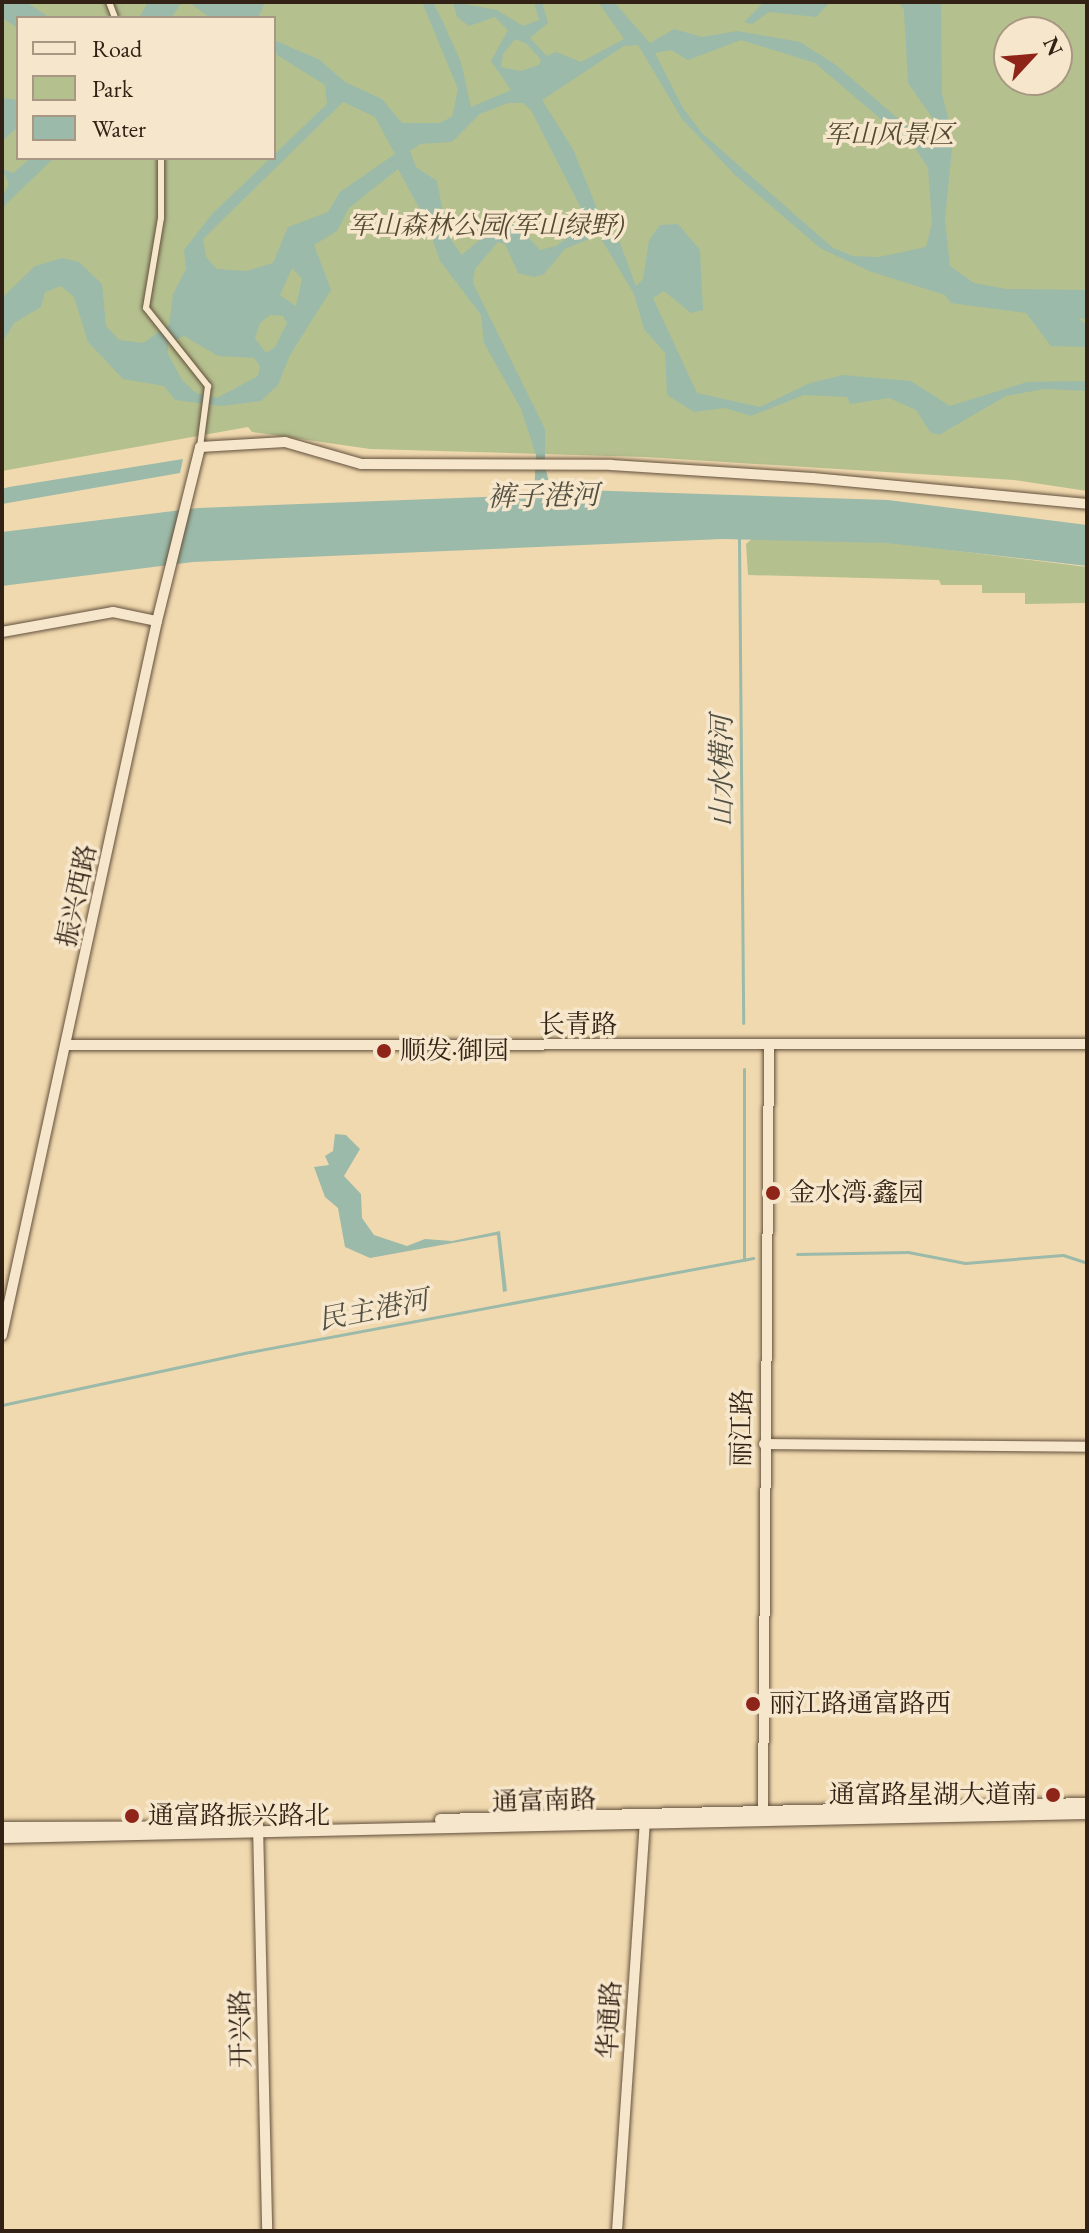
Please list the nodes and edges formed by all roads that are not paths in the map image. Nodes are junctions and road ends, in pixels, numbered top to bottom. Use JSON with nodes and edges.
{"nodes":[{"id":1,"x":161,"y":160,"type":"edge"},
{"id":2,"x":200,"y":447,"type":"junction"},
{"id":3,"x":1087,"y":504,"type":"edge"},
{"id":4,"x":157,"y":621,"type":"junction"},
{"id":5,"x":2,"y":632,"type":"edge"},
{"id":6,"x":1087,"y":1044,"type":"edge"},
{"id":7,"x":68,"y":1045,"type":"junction"},
{"id":8,"x":769,"y":1049,"type":"junction"},
{"id":9,"x":2,"y":1335,"type":"edge"},
{"id":10,"x":764,"y":1444,"type":"junction"},
{"id":11,"x":1087,"y":1447,"type":"edge"},
{"id":12,"x":1087,"y":1803,"type":"edge"},
{"id":13,"x":763,"y":1809,"type":"junction"},
{"id":14,"x":1087,"y":1813,"type":"edge"},
{"id":15,"x":645,"y":1816,"type":"junction"},
{"id":16,"x":2,"y":1827,"type":"edge"},
{"id":17,"x":258,"y":1829,"type":"junction"},
{"id":18,"x":2,"y":1837,"type":"edge"},
{"id":19,"x":267,"y":2231,"type":"edge"},
{"id":20,"x":617,"y":2231,"type":"edge"}],
"edges":[{"from":1,"to":2,"type":"street"},
{"from":2,"to":3,"type":"street"},
{"from":2,"to":4,"type":"street","name":"振兴西路"},
{"from":4,"to":5,"type":"street"},
{"from":4,"to":7,"type":"street","name":"振兴西路"},
{"from":6,"to":8,"type":"street","name":"长青路"},
{"from":7,"to":8,"type":"street","name":"长青路"},
{"from":7,"to":9,"type":"street","name":"振兴西路"},
{"from":8,"to":10,"type":"street","name":"丽江路"},
{"from":10,"to":11,"type":"street"},
{"from":10,"to":13,"type":"street","name":"丽江路"},
{"from":12,"to":13,"type":"main road","name":"通富南路"},
{"from":13,"to":15,"type":"main road","name":"通富南路"},
{"from":14,"to":15,"type":"main road","name":"通富南路"},
{"from":15,"to":17,"type":"main road","name":"通富南路"},
{"from":15,"to":20,"type":"street","name":"华通路"},
{"from":16,"to":17,"type":"main road","name":"通富南路"},
{"from":17,"to":18,"type":"main road","name":"通富南路"},
{"from":17,"to":19,"type":"street","name":"开兴路"}]}
